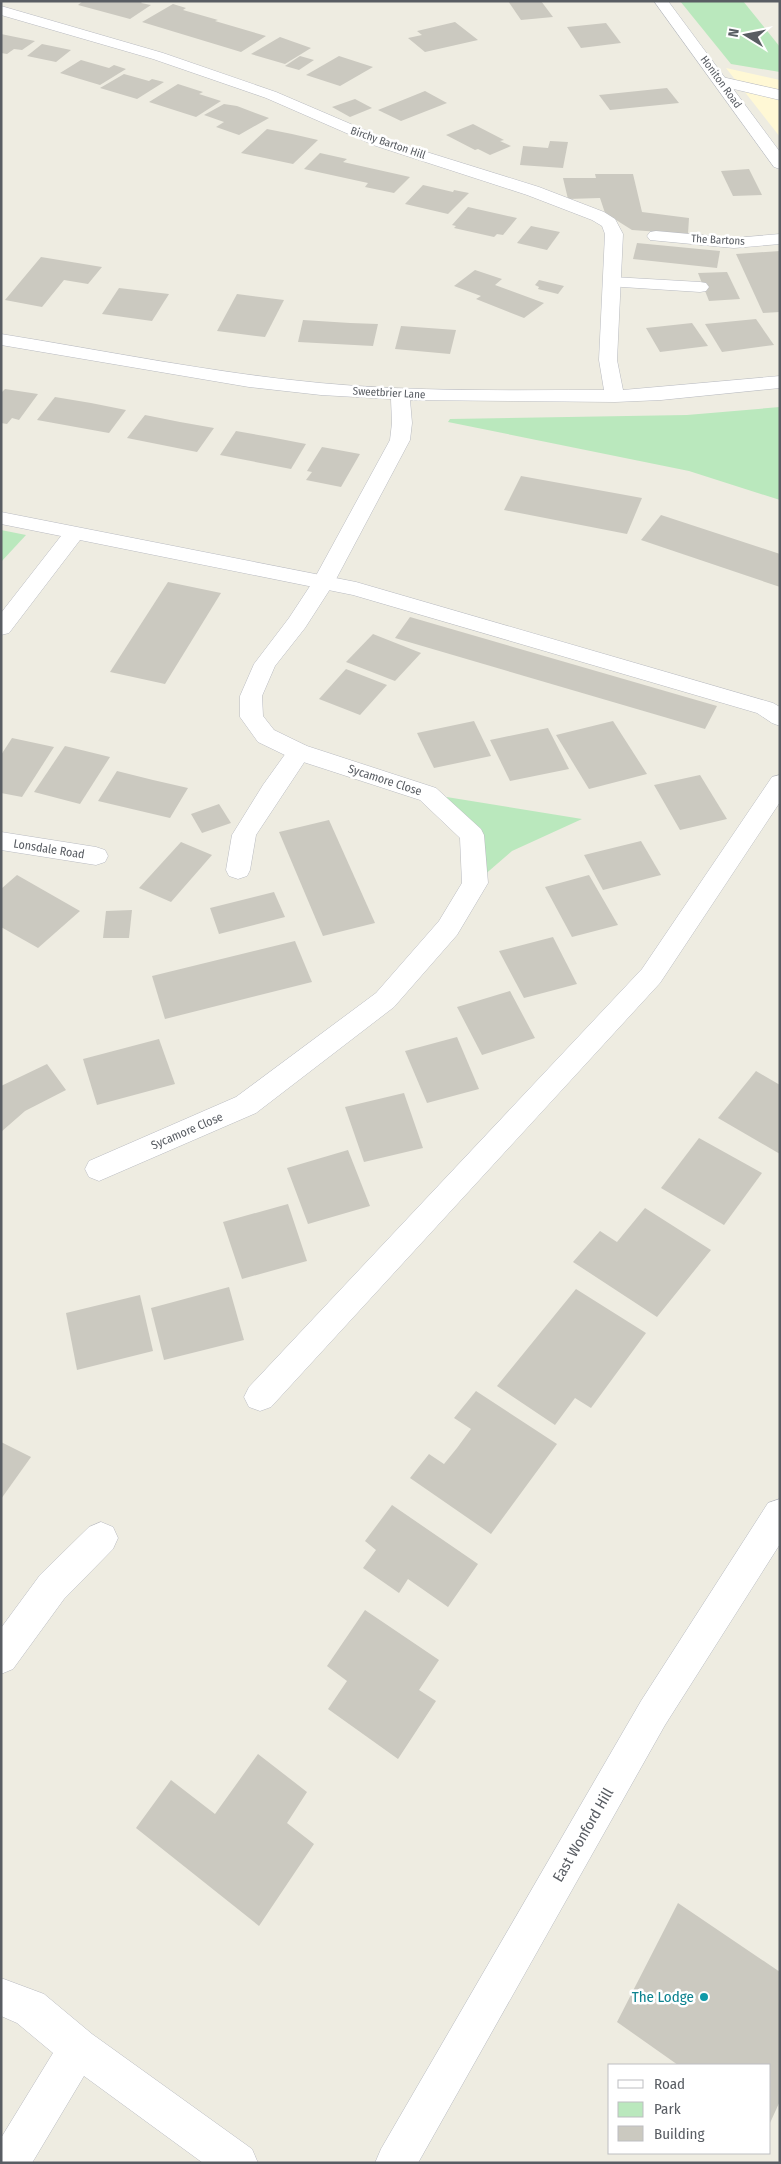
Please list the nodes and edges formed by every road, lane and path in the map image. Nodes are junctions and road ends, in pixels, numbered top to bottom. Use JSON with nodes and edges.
{"nodes":[{"id":1,"x":661,"y":1,"type":"edge"},
{"id":2,"x":1,"y":10,"type":"edge"},
{"id":3,"x":722,"y":82,"type":"junction"},
{"id":4,"x":778,"y":95,"type":"edge"},
{"id":5,"x":780,"y":164,"type":"edge"},
{"id":6,"x":656,"y":236,"type":"dead end"},
{"id":7,"x":780,"y":240,"type":"edge"},
{"id":8,"x":613,"y":282,"type":"junction"},
{"id":9,"x":700,"y":287,"type":"dead end"},
{"id":10,"x":1,"y":339,"type":"edge"},
{"id":11,"x":780,"y":382,"type":"edge"},
{"id":12,"x":400,"y":393,"type":"junction"},
{"id":13,"x":615,"y":396,"type":"junction"},
{"id":14,"x":1,"y":518,"type":"edge"},
{"id":15,"x":75,"y":533,"type":"junction"},
{"id":16,"x":323,"y":583,"type":"junction"},
{"id":17,"x":1,"y":628,"type":"edge"},
{"id":18,"x":780,"y":718,"type":"edge"},
{"id":19,"x":299,"y":752,"type":"junction"},
{"id":20,"x":780,"y":783,"type":"edge"},
{"id":21,"x":1,"y":841,"type":"edge"},
{"id":22,"x":96,"y":856,"type":"dead end"},
{"id":23,"x":238,"y":870,"type":"dead end"},
{"id":24,"x":99,"y":1169,"type":"dead end"},
{"id":25,"x":260,"y":1398,"type":"dead end"},
{"id":26,"x":780,"y":1514,"type":"edge"},
{"id":27,"x":101,"y":1538,"type":"dead end"},
{"id":28,"x":1,"y":1657,"type":"edge"},
{"id":29,"x":1,"y":1997,"type":"edge"},
{"id":30,"x":78,"y":2048,"type":"junction"},
{"id":31,"x":406,"y":2158,"type":"edge"},
{"id":32,"x":10,"y":2163,"type":"edge"},
{"id":33,"x":238,"y":2163,"type":"edge"}],
"edges":[{"from":1,"to":3,"type":"street","name":"Honiton Road"},
{"from":2,"to":8,"type":"street","name":"Birchy Barton Hill"},
{"from":3,"to":4,"type":"street"},
{"from":3,"to":5,"type":"street","name":"Honiton Road"},
{"from":6,"to":7,"type":"street","name":"The Bartons"},
{"from":8,"to":9,"type":"street"},
{"from":8,"to":13,"type":"street","name":"Birchy Barton Hill"},
{"from":10,"to":12,"type":"street","name":"Sweetbrier Lane"},
{"from":11,"to":13,"type":"street","name":"Sweetbrier Lane"},
{"from":12,"to":13,"type":"street","name":"Sweetbrier Lane"},
{"from":12,"to":16,"type":"street","name":"Sycamore Close"},
{"from":14,"to":15,"type":"street"},
{"from":15,"to":16,"type":"street"},
{"from":15,"to":17,"type":"street"},
{"from":16,"to":18,"type":"street"},
{"from":16,"to":19,"type":"street","name":"Sycamore Close"},
{"from":19,"to":23,"type":"street"},
{"from":19,"to":24,"type":"street","name":"Sycamore Close"},
{"from":20,"to":25,"type":"street"},
{"from":21,"to":22,"type":"street","name":"Lonsdale Road"},
{"from":26,"to":31,"type":"street","name":"East Wonford Hill"},
{"from":27,"to":28,"type":"street"},
{"from":29,"to":30,"type":"street"},
{"from":30,"to":32,"type":"street"},
{"from":30,"to":33,"type":"street"}]}
